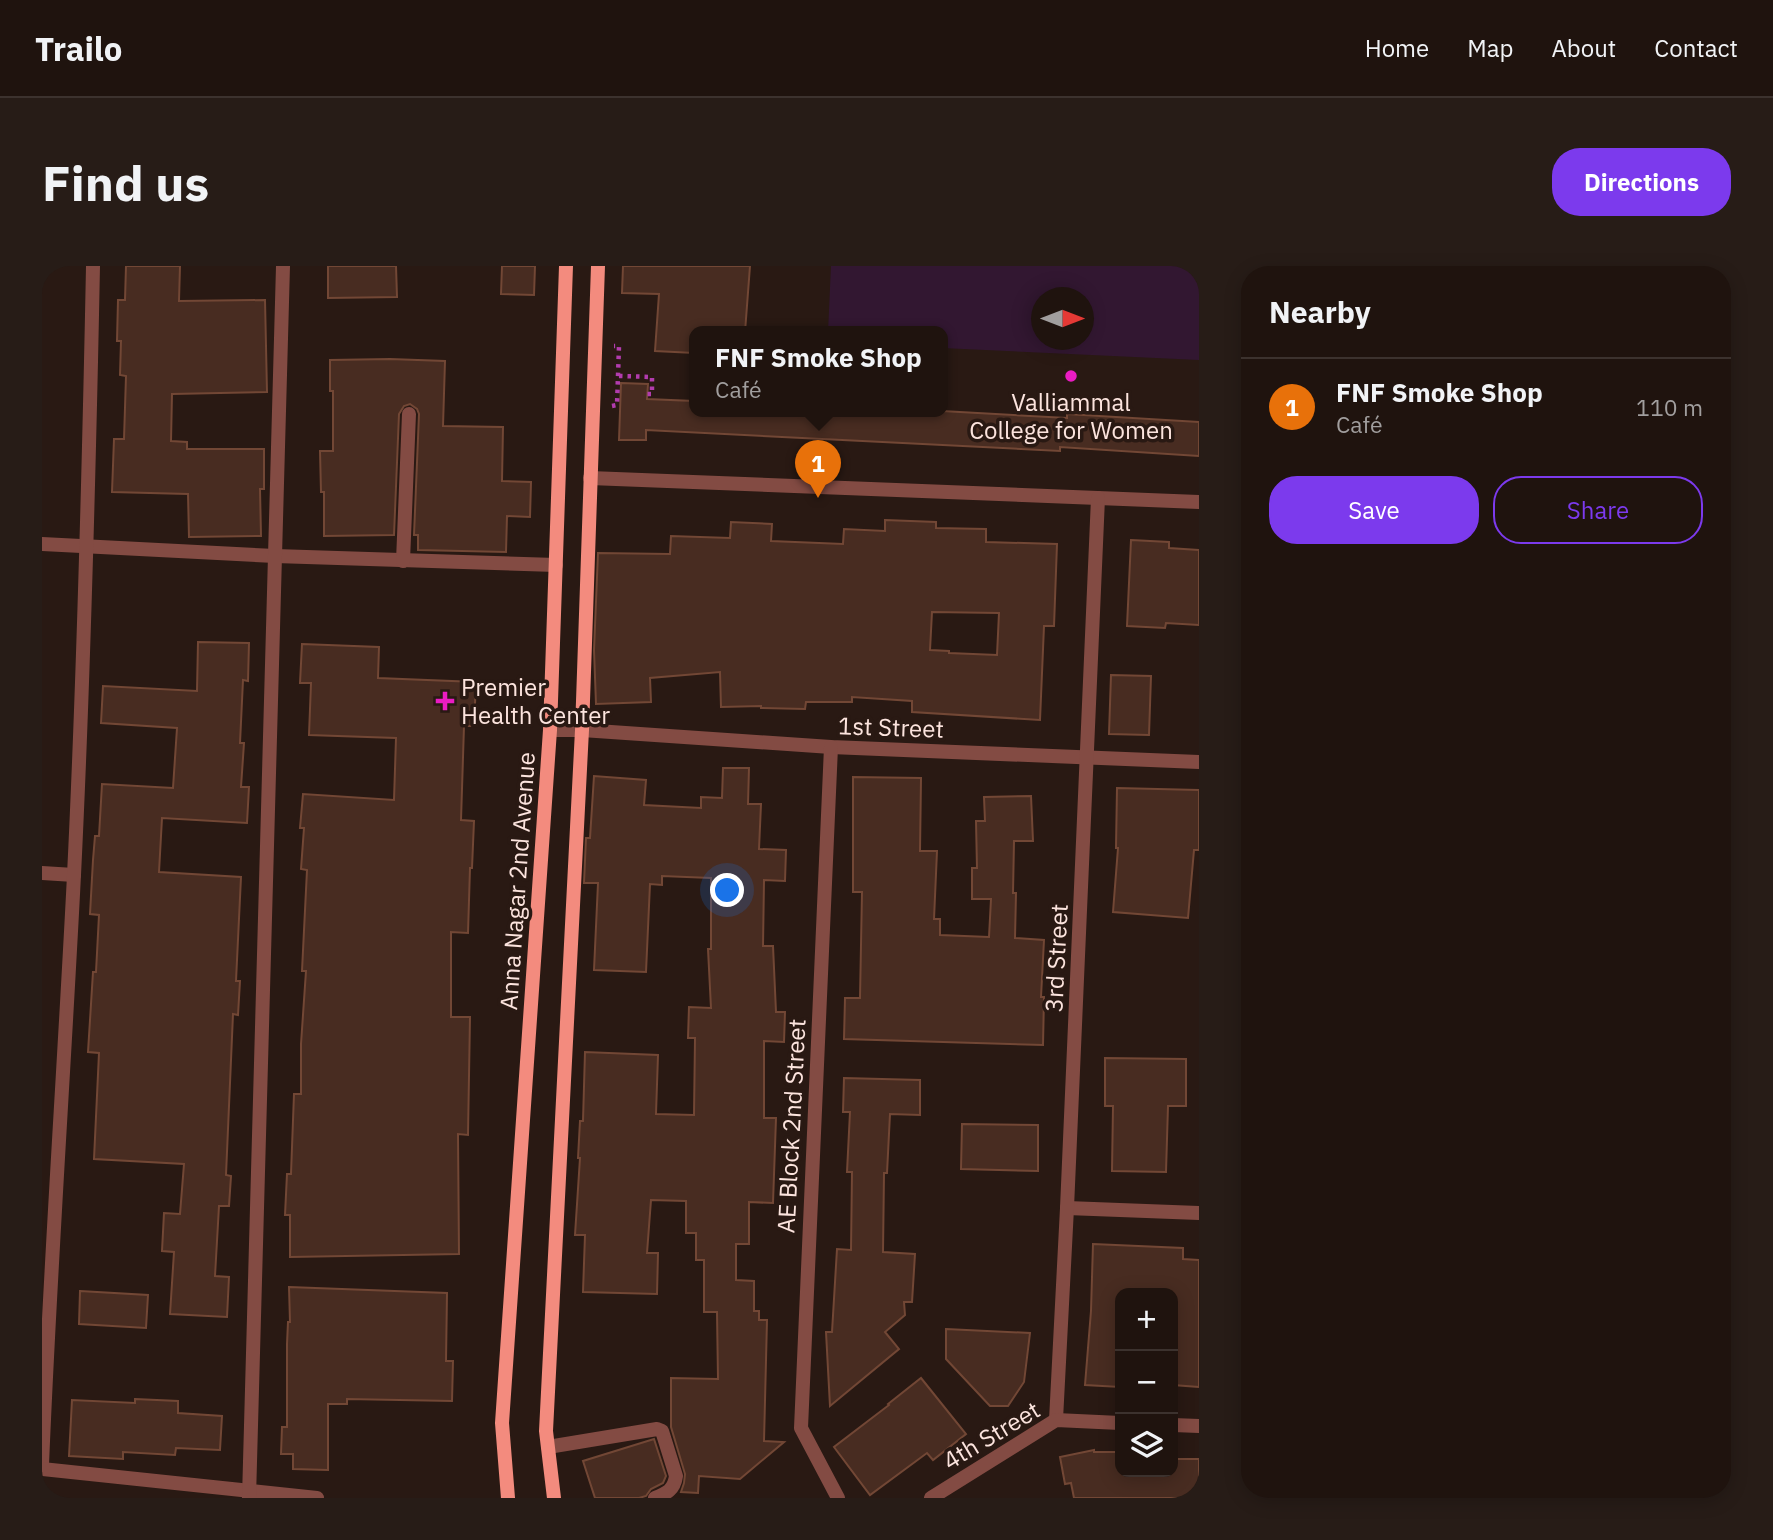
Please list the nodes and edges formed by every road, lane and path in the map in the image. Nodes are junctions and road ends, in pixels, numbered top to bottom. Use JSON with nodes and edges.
{"nodes":[{"id":1,"x":93,"y":266,"type":"edge"},
{"id":2,"x":283,"y":266,"type":"edge"},
{"id":3,"x":566,"y":266,"type":"edge"},
{"id":4,"x":598,"y":266,"type":"edge"},
{"id":5,"x":614,"y":346,"type":"dead end"},
{"id":6,"x":619,"y":376,"type":"junction"},
{"id":7,"x":647,"y":394,"type":"dead end"},
{"id":8,"x":612,"y":406,"type":"dead end"},
{"id":9,"x":409,"y":414,"type":"dead end"},
{"id":10,"x":590,"y":478,"type":"junction"},
{"id":11,"x":1098,"y":498,"type":"junction"},
{"id":12,"x":1199,"y":502,"type":"edge"},
{"id":13,"x":42,"y":544,"type":"edge"},
{"id":14,"x":88,"y":547,"type":"junction"},
{"id":15,"x":275,"y":556,"type":"junction"},
{"id":16,"x":403,"y":561,"type":"junction"},
{"id":17,"x":556,"y":565,"type":"junction"},
{"id":18,"x":551,"y":730,"type":"junction"},
{"id":19,"x":582,"y":730,"type":"junction"},
{"id":20,"x":831,"y":747,"type":"junction"},
{"id":21,"x":1088,"y":757,"type":"junction"},
{"id":22,"x":1199,"y":762,"type":"edge"},
{"id":23,"x":42,"y":873,"type":"edge"},
{"id":24,"x":74,"y":875,"type":"junction"},
{"id":25,"x":1067,"y":1208,"type":"junction"},
{"id":26,"x":1199,"y":1213,"type":"edge"},
{"id":27,"x":1056,"y":1420,"type":"junction"},
{"id":28,"x":1115,"y":1423,"type":"edge"},
{"id":29,"x":1178,"y":1425,"type":"edge"},
{"id":30,"x":1199,"y":1426,"type":"edge"},
{"id":31,"x":548,"y":1447,"type":"junction"},
{"id":32,"x":42,"y":1467,"type":"edge"},
{"id":33,"x":249,"y":1495,"type":"edge"},
{"id":34,"x":317,"y":1498,"type":"edge"},
{"id":35,"x":508,"y":1498,"type":"edge"},
{"id":36,"x":554,"y":1498,"type":"edge"},
{"id":37,"x":655,"y":1498,"type":"edge"},
{"id":38,"x":838,"y":1498,"type":"edge"},
{"id":39,"x":931,"y":1498,"type":"edge"}],
"edges":[{"from":1,"to":14,"type":"street"},
{"from":2,"to":15,"type":"street"},
{"from":3,"to":17,"type":"main road","name":"Anna Nagar 2nd Avenue"},
{"from":4,"to":10,"type":"main road"},
{"from":5,"to":6,"type":"path"},
{"from":6,"to":7,"type":"path"},
{"from":6,"to":8,"type":"path"},
{"from":9,"to":16,"type":"street"},
{"from":10,"to":11,"type":"street"},
{"from":10,"to":19,"type":"main road"},
{"from":11,"to":12,"type":"street"},
{"from":11,"to":21,"type":"street","name":"3rd Street"},
{"from":13,"to":14,"type":"street"},
{"from":14,"to":15,"type":"street"},
{"from":14,"to":24,"type":"street"},
{"from":15,"to":16,"type":"street"},
{"from":15,"to":33,"type":"street"},
{"from":16,"to":17,"type":"street"},
{"from":17,"to":18,"type":"main road","name":"Anna Nagar 2nd Avenue"},
{"from":18,"to":19,"type":"street","name":"1st Street"},
{"from":18,"to":35,"type":"main road","name":"Anna Nagar 2nd Avenue"},
{"from":19,"to":20,"type":"street","name":"1st Street"},
{"from":19,"to":31,"type":"main road"},
{"from":20,"to":21,"type":"street","name":"1st Street"},
{"from":20,"to":38,"type":"street","name":"AE Block 2nd Street"},
{"from":21,"to":22,"type":"street","name":"1st Street"},
{"from":21,"to":25,"type":"street","name":"3rd Street"},
{"from":23,"to":24,"type":"street"},
{"from":24,"to":32,"type":"street"},
{"from":25,"to":26,"type":"street"},
{"from":25,"to":27,"type":"street","name":"3rd Street"},
{"from":27,"to":28,"type":"street","name":"4th Street"},
{"from":27,"to":39,"type":"street","name":"4th Street"},
{"from":29,"to":30,"type":"street"},
{"from":31,"to":36,"type":"main road"},
{"from":31,"to":37,"type":"street"},
{"from":32,"to":33,"type":"street"},
{"from":33,"to":34,"type":"street"}]}
